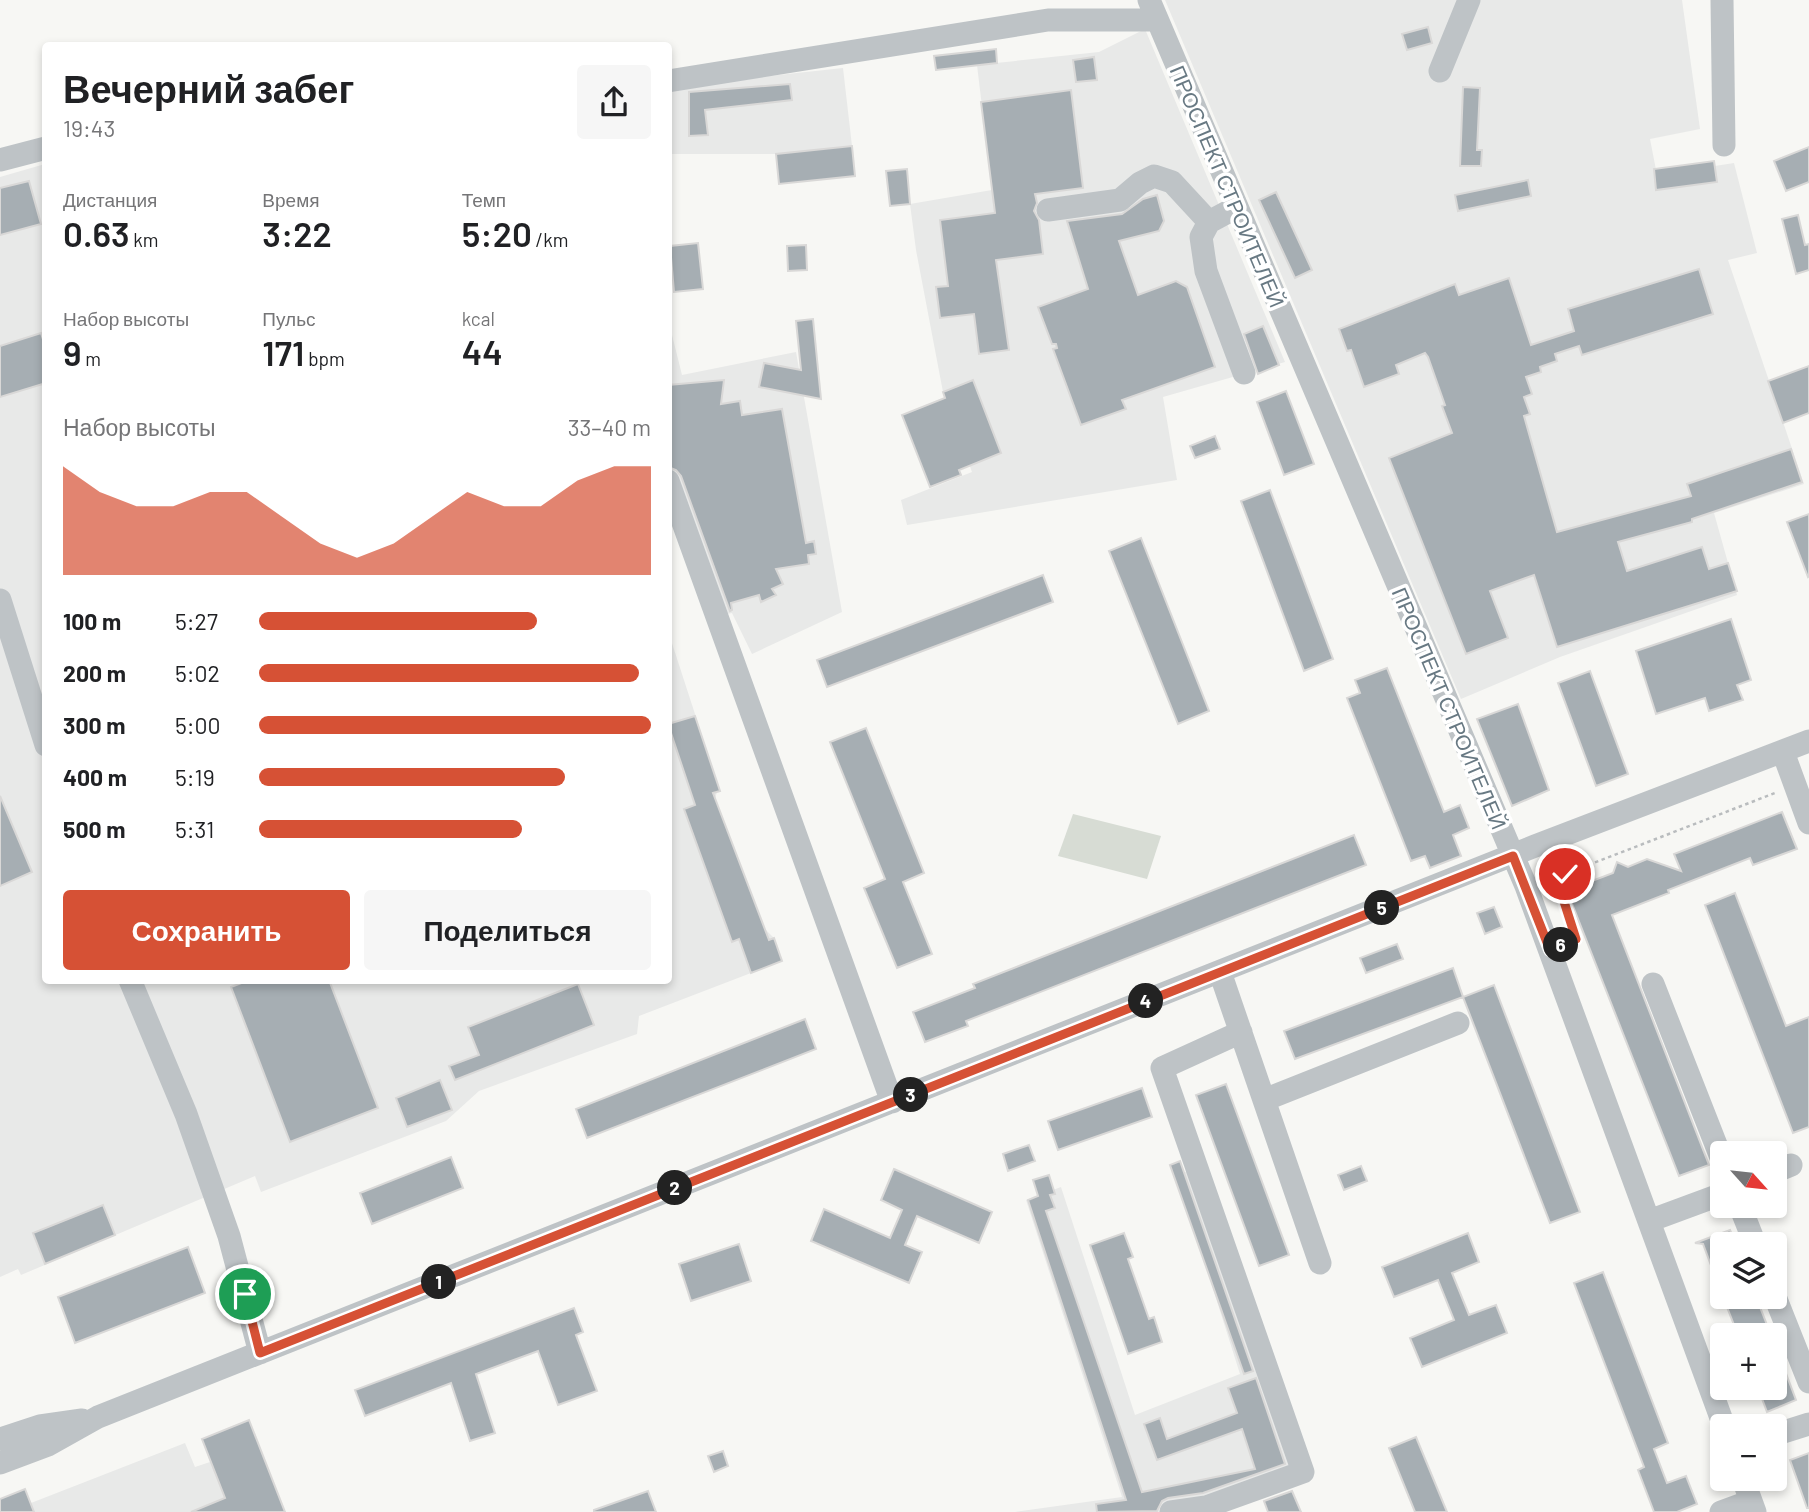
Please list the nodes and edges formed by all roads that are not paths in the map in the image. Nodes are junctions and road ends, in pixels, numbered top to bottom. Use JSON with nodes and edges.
{"nodes":[{"id":1,"x":1469,"y":0,"type":"edge"},
{"id":2,"x":1722,"y":0,"type":"edge"},
{"id":3,"x":1153,"y":10,"type":"edge"},
{"id":4,"x":1440,"y":71,"type":"dead end"},
{"id":5,"x":672,"y":80,"type":"edge"},
{"id":6,"x":1724,"y":145,"type":"dead end"},
{"id":7,"x":42,"y":149,"type":"edge"},
{"id":8,"x":0,"y":160,"type":"edge"},
{"id":9,"x":1237,"y":207,"type":"junction"},
{"id":10,"x":1048,"y":210,"type":"dead end"},
{"id":11,"x":1209,"y":222,"type":"junction"},
{"id":12,"x":1244,"y":373,"type":"dead end"},
{"id":13,"x":672,"y":492,"type":"edge"},
{"id":14,"x":0,"y":600,"type":"edge"},
{"id":15,"x":42,"y":732,"type":"edge"},
{"id":16,"x":1809,"y":741,"type":"edge"},
{"id":17,"x":1783,"y":752,"type":"junction"},
{"id":18,"x":1809,"y":823,"type":"edge"},
{"id":19,"x":1513,"y":856,"type":"junction"},
{"id":20,"x":1220,"y":972,"type":"junction"},
{"id":21,"x":132,"y":984,"type":"edge"},
{"id":22,"x":1653,"y":984,"type":"dead end"},
{"id":23,"x":1458,"y":1023,"type":"dead end"},
{"id":24,"x":1241,"y":1032,"type":"junction"},
{"id":25,"x":1265,"y":1100,"type":"junction"},
{"id":26,"x":892,"y":1102,"type":"junction"},
{"id":27,"x":1715,"y":1141,"type":"edge"},
{"id":28,"x":1710,"y":1199,"type":"edge"},
{"id":29,"x":1649,"y":1222,"type":"junction"},
{"id":30,"x":1320,"y":1263,"type":"dead end"},
{"id":31,"x":1780,"y":1309,"type":"edge"},
{"id":32,"x":260,"y":1353,"type":"junction"},
{"id":33,"x":1809,"y":1382,"type":"edge"},
{"id":34,"x":1720,"y":1414,"type":"edge"},
{"id":35,"x":99,"y":1417,"type":"junction"},
{"id":36,"x":1809,"y":1424,"type":"edge"},
{"id":37,"x":1787,"y":1431,"type":"edge"},
{"id":38,"x":0,"y":1439,"type":"edge"},
{"id":39,"x":0,"y":1463,"type":"edge"},
{"id":40,"x":1753,"y":1506,"type":"edge"},
{"id":41,"x":1171,"y":1512,"type":"edge"},
{"id":42,"x":1721,"y":1512,"type":"edge"}],
"edges":[{"from":1,"to":4,"type":"street"},
{"from":2,"to":6,"type":"street"},
{"from":3,"to":5,"type":"street"},
{"from":3,"to":9,"type":"street","name":"ПРОСПЕКТ СТРОИТЕЛЕЙ"},
{"from":7,"to":8,"type":"street"},
{"from":9,"to":11,"type":"street"},
{"from":9,"to":19,"type":"street","name":"ПРОСПЕКТ СТРОИТЕЛЕЙ"},
{"from":10,"to":11,"type":"street"},
{"from":11,"to":12,"type":"street"},
{"from":13,"to":26,"type":"street"},
{"from":14,"to":15,"type":"street"},
{"from":16,"to":17,"type":"street"},
{"from":17,"to":18,"type":"street"},
{"from":17,"to":19,"type":"street"},
{"from":19,"to":20,"type":"street"},
{"from":19,"to":29,"type":"street","name":"ПРОСПЕКТ СТРОИТЕЛЕЙ"},
{"from":20,"to":24,"type":"street"},
{"from":20,"to":26,"type":"street"},
{"from":21,"to":32,"type":"street"},
{"from":22,"to":27,"type":"street"},
{"from":23,"to":25,"type":"street"},
{"from":24,"to":25,"type":"street"},
{"from":24,"to":41,"type":"street"},
{"from":25,"to":30,"type":"street"},
{"from":26,"to":32,"type":"street"},
{"from":28,"to":29,"type":"street"},
{"from":29,"to":34,"type":"street","name":"ПРОСПЕКТ СТРОИТЕЛЕЙ"},
{"from":31,"to":33,"type":"street"},
{"from":32,"to":35,"type":"street"},
{"from":35,"to":38,"type":"street"},
{"from":35,"to":39,"type":"street"},
{"from":36,"to":37,"type":"street"},
{"from":40,"to":42,"type":"street"}]}
